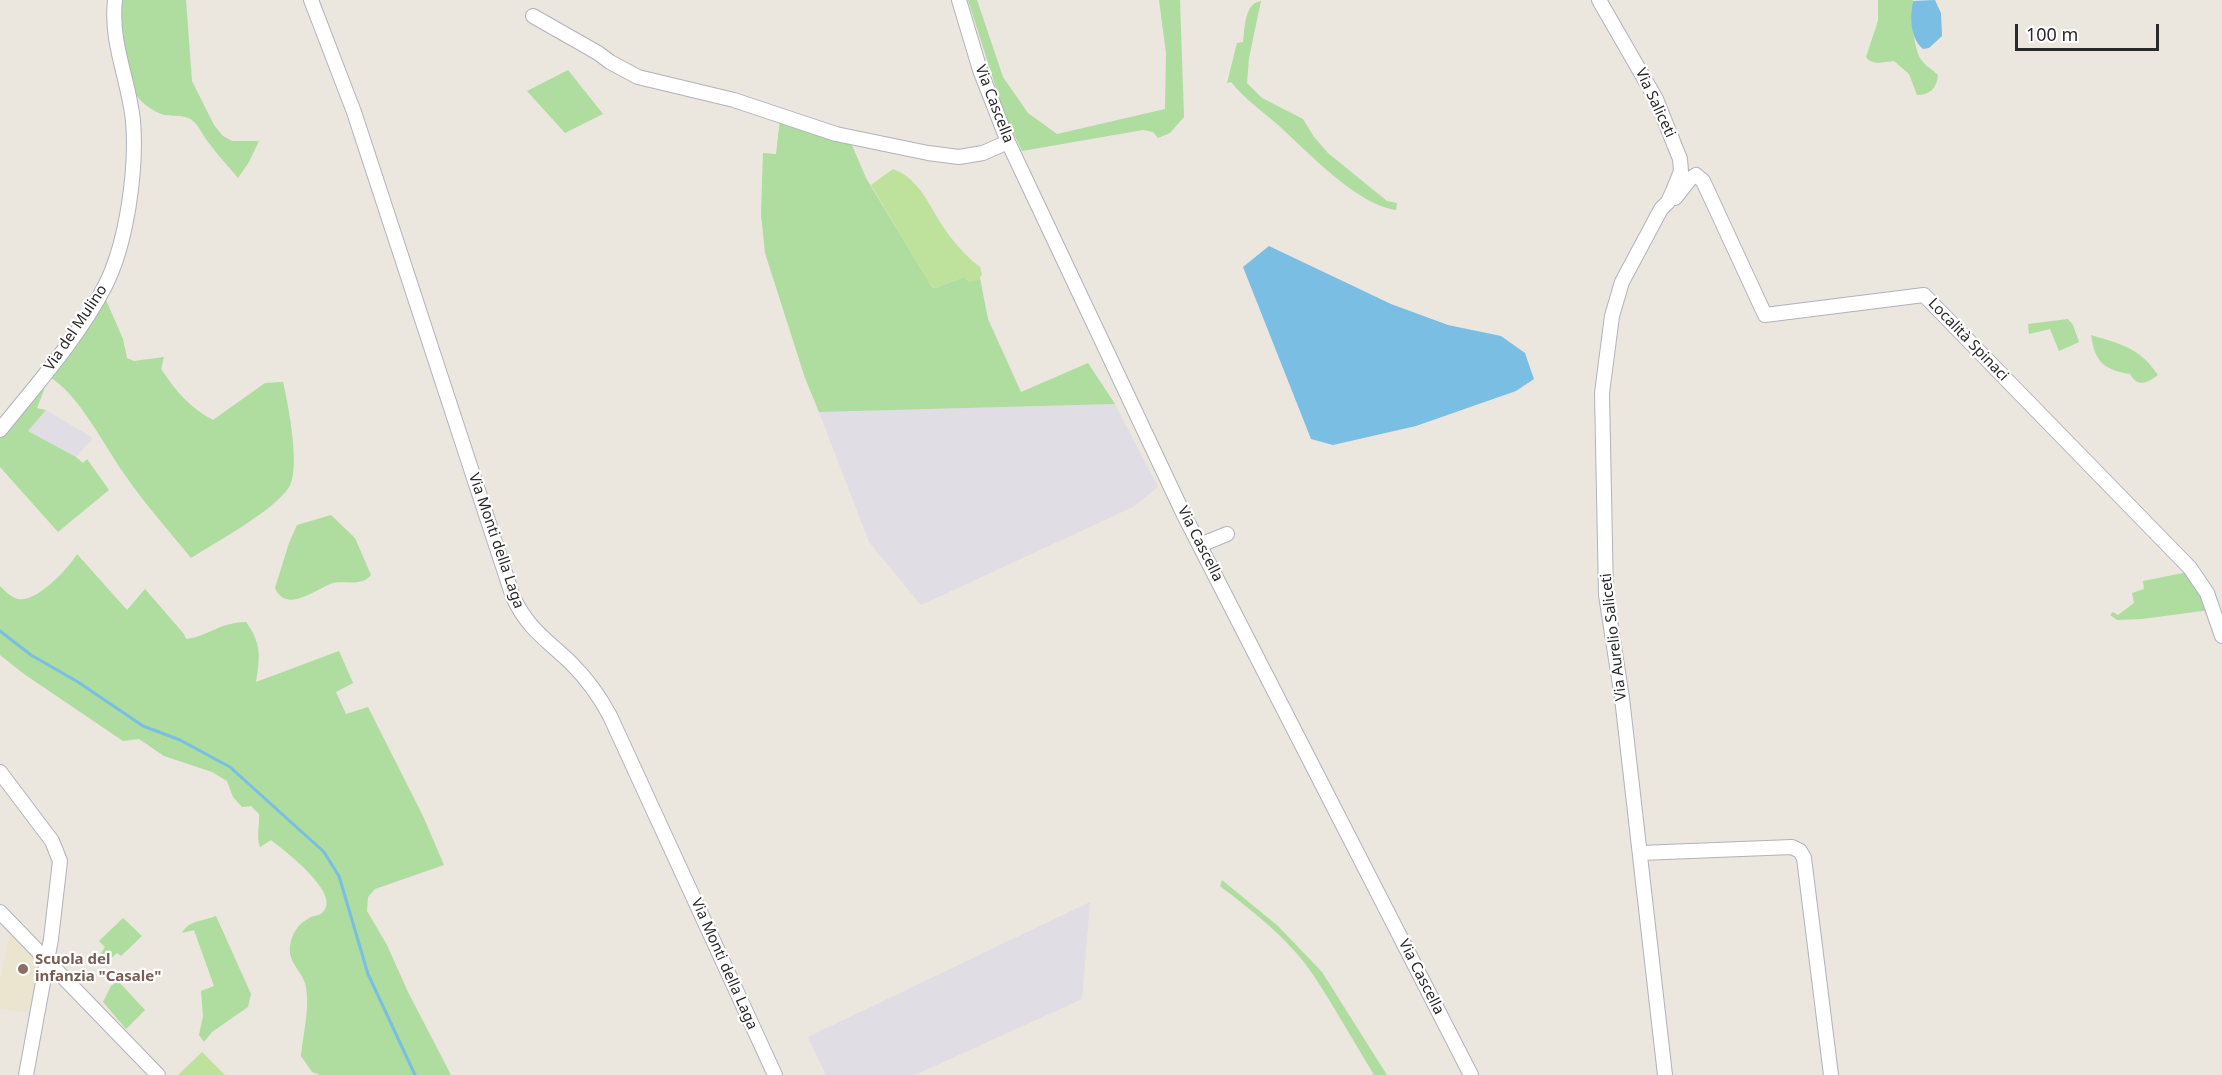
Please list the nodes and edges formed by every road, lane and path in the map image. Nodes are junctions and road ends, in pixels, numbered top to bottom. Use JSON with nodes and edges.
{"nodes":[{"id":1,"x":114,"y":0,"type":"edge"},
{"id":2,"x":311,"y":0,"type":"edge"},
{"id":3,"x":959,"y":0,"type":"edge"},
{"id":4,"x":1599,"y":0,"type":"edge"},
{"id":5,"x":533,"y":16,"type":"dead end"},
{"id":6,"x":1008,"y":142,"type":"junction"},
{"id":7,"x":1661,"y":209,"type":"junction"},
{"id":8,"x":0,"y":429,"type":"edge"},
{"id":9,"x":1227,"y":534,"type":"dead end"},
{"id":10,"x":1200,"y":545,"type":"junction"},
{"id":11,"x":2222,"y":636,"type":"edge"},
{"id":12,"x":0,"y":772,"type":"edge"},
{"id":13,"x":1640,"y":853,"type":"junction"},
{"id":14,"x":0,"y":912,"type":"edge"},
{"id":15,"x":48,"y":961,"type":"junction"},
{"id":16,"x":30,"y":1072,"type":"edge"},
{"id":17,"x":158,"y":1075,"type":"edge"},
{"id":18,"x":775,"y":1075,"type":"edge"},
{"id":19,"x":1471,"y":1075,"type":"edge"},
{"id":20,"x":1665,"y":1075,"type":"edge"},
{"id":21,"x":1831,"y":1075,"type":"edge"}],
"edges":[{"from":1,"to":8,"type":"street","name":"Via del Mulino"},
{"from":2,"to":18,"type":"street","name":"Via Monti della Laga"},
{"from":3,"to":6,"type":"street","name":"Via Cascella"},
{"from":4,"to":7,"type":"street","name":"Via Saliceti"},
{"from":5,"to":6,"type":"street"},
{"from":6,"to":10,"type":"street","name":"Via Cascella"},
{"from":7,"to":11,"type":"street","name":"Località Spinaci"},
{"from":7,"to":13,"type":"street","name":"Via Aurelio Saliceti"},
{"from":9,"to":10,"type":"street"},
{"from":10,"to":19,"type":"street","name":"Via Cascella"},
{"from":12,"to":15,"type":"street"},
{"from":13,"to":20,"type":"street","name":"Via Aurelio Saliceti"},
{"from":13,"to":21,"type":"street"},
{"from":14,"to":15,"type":"street"},
{"from":15,"to":16,"type":"street"},
{"from":15,"to":17,"type":"street"}]}
